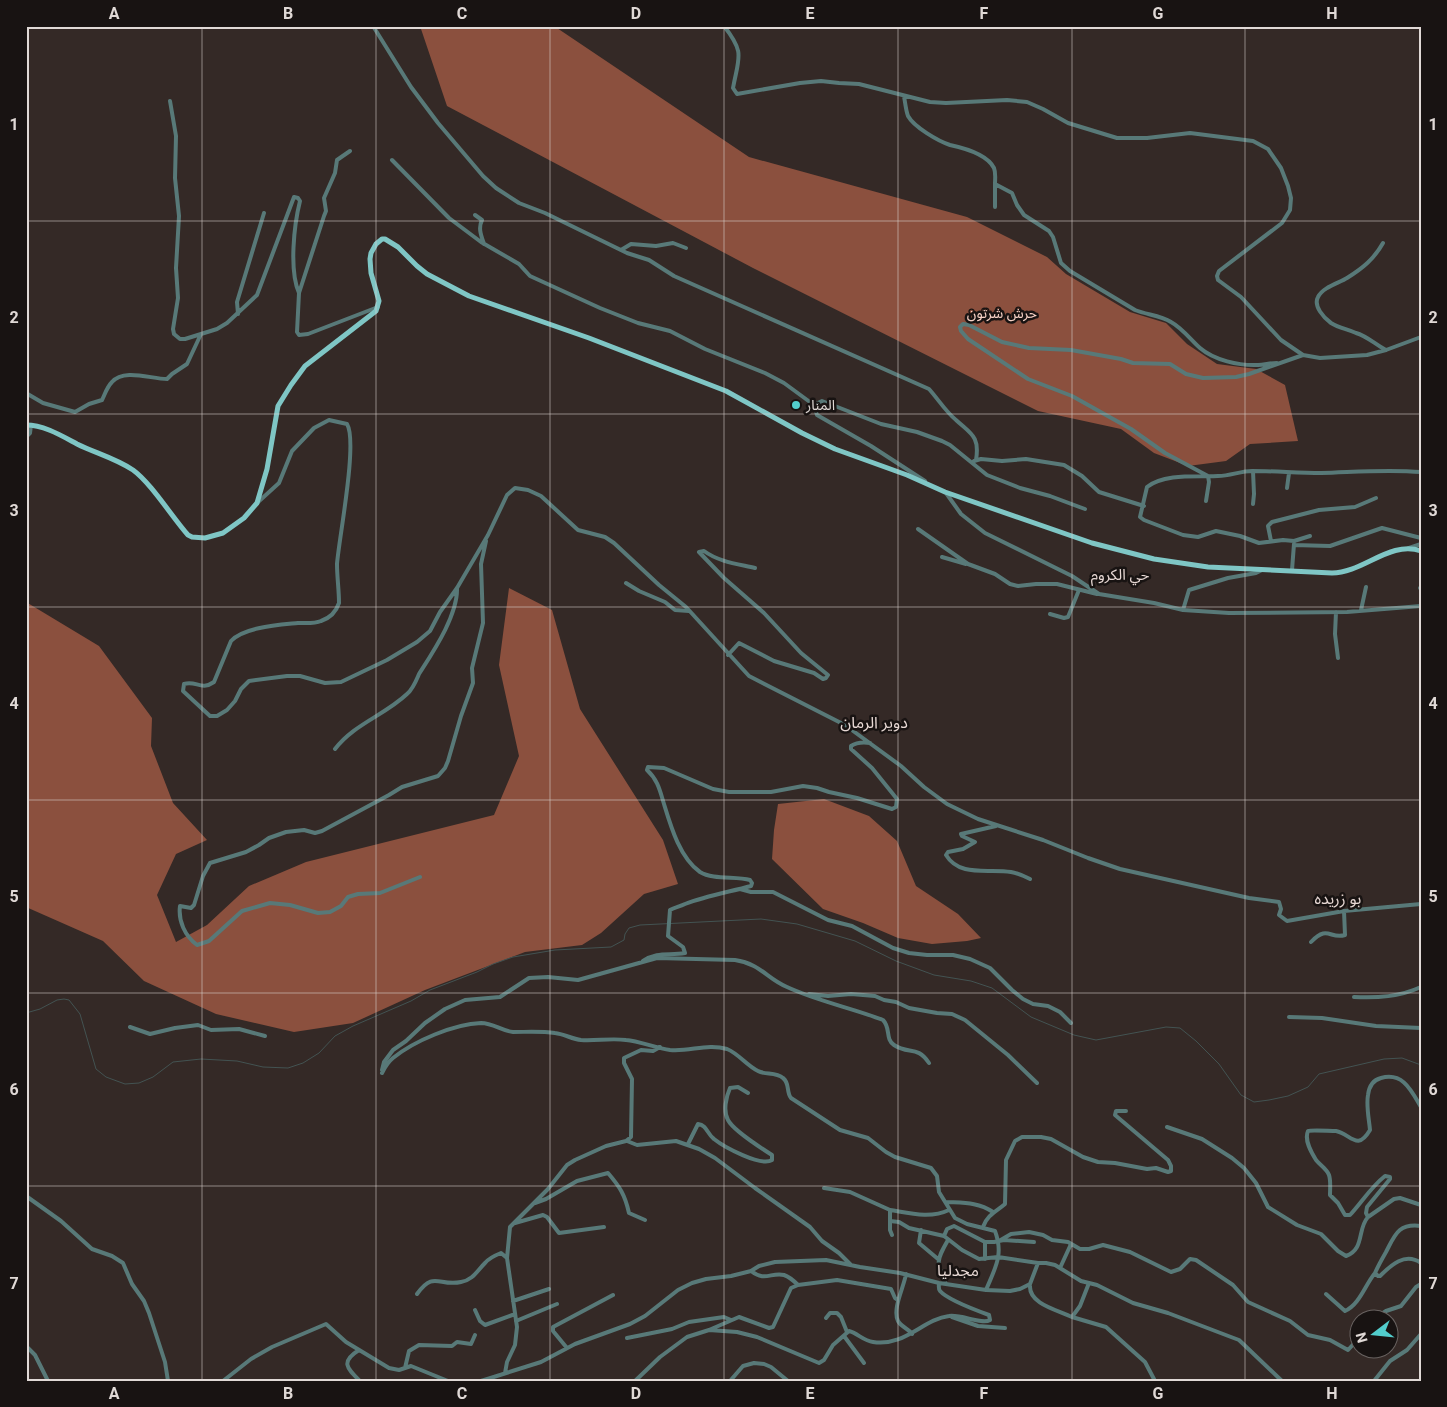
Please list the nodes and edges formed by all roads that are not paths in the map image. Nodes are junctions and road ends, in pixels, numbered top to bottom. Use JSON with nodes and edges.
{"nodes":[{"id":1,"x":373,"y":26,"type":"edge"},
{"id":2,"x":724,"y":26,"type":"edge"},
{"id":3,"x":904,"y":96,"type":"junction"},
{"id":4,"x":170,"y":101,"type":"dead end"},
{"id":5,"x":350,"y":151,"type":"dead end"},
{"id":6,"x":392,"y":160,"type":"dead end"},
{"id":7,"x":995,"y":184,"type":"junction"},
{"id":8,"x":995,"y":207,"type":"dead end"},
{"id":9,"x":264,"y":213,"type":"dead end"},
{"id":10,"x":475,"y":215,"type":"dead end"},
{"id":11,"x":1383,"y":243,"type":"dead end"},
{"id":12,"x":484,"y":244,"type":"junction"},
{"id":13,"x":686,"y":248,"type":"dead end"},
{"id":14,"x":621,"y":250,"type":"junction"},
{"id":15,"x":299,"y":293,"type":"junction"},
{"id":16,"x":378,"y":307,"type":"junction"},
{"id":17,"x":238,"y":314,"type":"junction"},
{"id":18,"x":201,"y":334,"type":"junction"},
{"id":19,"x":1421,"y":337,"type":"edge"},
{"id":20,"x":1386,"y":350,"type":"junction"},
{"id":21,"x":1302,"y":355,"type":"junction"},
{"id":22,"x":1284,"y":362,"type":"junction"},
{"id":23,"x":26,"y":393,"type":"edge"},
{"id":24,"x":814,"y":404,"type":"junction"},
{"id":25,"x":29,"y":425,"type":"edge"},
{"id":26,"x":26,"y":437,"type":"edge"},
{"id":27,"x":974,"y":461,"type":"junction"},
{"id":28,"x":1252,"y":471,"type":"junction"},
{"id":29,"x":1421,"y":472,"type":"edge"},
{"id":30,"x":1289,"y":473,"type":"junction"},
{"id":31,"x":1208,"y":476,"type":"junction"},
{"id":32,"x":929,"y":484,"type":"junction"},
{"id":33,"x":1287,"y":488,"type":"dead end"},
{"id":34,"x":945,"y":492,"type":"junction"},
{"id":35,"x":1376,"y":498,"type":"dead end"},
{"id":36,"x":1206,"y":501,"type":"dead end"},
{"id":37,"x":257,"y":503,"type":"junction"},
{"id":38,"x":1253,"y":504,"type":"dead end"},
{"id":39,"x":1144,"y":506,"type":"junction"},
{"id":40,"x":1085,"y":509,"type":"dead end"},
{"id":41,"x":918,"y":529,"type":"dead end"},
{"id":42,"x":488,"y":534,"type":"junction"},
{"id":43,"x":1310,"y":536,"type":"dead end"},
{"id":44,"x":1421,"y":538,"type":"edge"},
{"id":45,"x":1272,"y":541,"type":"junction"},
{"id":46,"x":1294,"y":543,"type":"junction"},
{"id":47,"x":1421,"y":544,"type":"edge"},
{"id":48,"x":1409,"y":548,"type":"junction"},
{"id":49,"x":1421,"y":551,"type":"edge"},
{"id":50,"x":942,"y":557,"type":"dead end"},
{"id":51,"x":968,"y":564,"type":"junction"},
{"id":52,"x":755,"y":568,"type":"dead end"},
{"id":53,"x":1263,"y":569,"type":"junction"},
{"id":54,"x":1292,"y":570,"type":"junction"},
{"id":55,"x":626,"y":583,"type":"dead end"},
{"id":56,"x":1366,"y":587,"type":"dead end"},
{"id":57,"x":457,"y":588,"type":"junction"},
{"id":58,"x":1079,"y":590,"type":"junction"},
{"id":59,"x":1099,"y":594,"type":"junction"},
{"id":60,"x":1421,"y":606,"type":"edge"},
{"id":61,"x":1183,"y":610,"type":"junction"},
{"id":62,"x":1362,"y":610,"type":"junction"},
{"id":63,"x":689,"y":611,"type":"junction"},
{"id":64,"x":1336,"y":612,"type":"junction"},
{"id":65,"x":1050,"y":614,"type":"dead end"},
{"id":66,"x":728,"y":655,"type":"junction"},
{"id":67,"x":1338,"y":658,"type":"dead end"},
{"id":68,"x":872,"y":743,"type":"junction"},
{"id":69,"x":335,"y":749,"type":"dead end"},
{"id":70,"x":998,"y":826,"type":"junction"},
{"id":71,"x":420,"y":877,"type":"dead end"},
{"id":72,"x":1030,"y":879,"type":"dead end"},
{"id":73,"x":740,"y":888,"type":"junction"},
{"id":74,"x":1421,"y":904,"type":"edge"},
{"id":75,"x":1344,"y":911,"type":"junction"},
{"id":76,"x":1311,"y":942,"type":"dead end"},
{"id":77,"x":643,"y":961,"type":"junction"},
{"id":78,"x":1421,"y":987,"type":"edge"},
{"id":79,"x":804,"y":993,"type":"junction"},
{"id":80,"x":1354,"y":997,"type":"dead end"},
{"id":81,"x":1289,"y":1017,"type":"dead end"},
{"id":82,"x":1070,"y":1023,"type":"dead end"},
{"id":83,"x":130,"y":1027,"type":"dead end"},
{"id":84,"x":1421,"y":1028,"type":"edge"},
{"id":85,"x":265,"y":1036,"type":"dead end"},
{"id":86,"x":661,"y":1047,"type":"junction"},
{"id":87,"x":929,"y":1063,"type":"dead end"},
{"id":88,"x":1037,"y":1083,"type":"dead end"},
{"id":89,"x":748,"y":1093,"type":"dead end"},
{"id":90,"x":1421,"y":1107,"type":"edge"},
{"id":91,"x":1126,"y":1111,"type":"dead end"},
{"id":92,"x":1167,"y":1127,"type":"dead end"},
{"id":93,"x":626,"y":1141,"type":"junction"},
{"id":94,"x":688,"y":1144,"type":"junction"},
{"id":95,"x":824,"y":1188,"type":"dead end"},
{"id":96,"x":26,"y":1196,"type":"edge"},
{"id":97,"x":946,"y":1202,"type":"junction"},
{"id":98,"x":532,"y":1204,"type":"junction"},
{"id":99,"x":1421,"y":1205,"type":"edge"},
{"id":100,"x":890,"y":1210,"type":"junction"},
{"id":101,"x":949,"y":1210,"type":"junction"},
{"id":102,"x":993,"y":1212,"type":"junction"},
{"id":103,"x":1368,"y":1217,"type":"junction"},
{"id":104,"x":645,"y":1220,"type":"dead end"},
{"id":105,"x":890,"y":1221,"type":"junction"},
{"id":106,"x":513,"y":1224,"type":"junction"},
{"id":107,"x":1421,"y":1226,"type":"edge"},
{"id":108,"x":604,"y":1227,"type":"dead end"},
{"id":109,"x":983,"y":1227,"type":"junction"},
{"id":110,"x":921,"y":1230,"type":"junction"},
{"id":111,"x":892,"y":1235,"type":"dead end"},
{"id":112,"x":944,"y":1236,"type":"junction"},
{"id":113,"x":948,"y":1240,"type":"junction"},
{"id":114,"x":999,"y":1241,"type":"junction"},
{"id":115,"x":985,"y":1242,"type":"junction"},
{"id":116,"x":1034,"y":1242,"type":"dead end"},
{"id":117,"x":1071,"y":1244,"type":"junction"},
{"id":118,"x":998,"y":1257,"type":"junction"},
{"id":119,"x":506,"y":1258,"type":"junction"},
{"id":120,"x":938,"y":1259,"type":"junction"},
{"id":121,"x":984,"y":1259,"type":"junction"},
{"id":122,"x":1421,"y":1263,"type":"edge"},
{"id":123,"x":1038,"y":1264,"type":"junction"},
{"id":124,"x":851,"y":1265,"type":"junction"},
{"id":125,"x":1060,"y":1268,"type":"junction"},
{"id":126,"x":752,"y":1271,"type":"junction"},
{"id":127,"x":1375,"y":1273,"type":"junction"},
{"id":128,"x":906,"y":1274,"type":"junction"},
{"id":129,"x":939,"y":1282,"type":"junction"},
{"id":130,"x":1089,"y":1283,"type":"junction"},
{"id":131,"x":946,"y":1284,"type":"junction"},
{"id":132,"x":1030,"y":1284,"type":"junction"},
{"id":133,"x":1421,"y":1284,"type":"edge"},
{"id":134,"x":798,"y":1285,"type":"junction"},
{"id":135,"x":548,"y":1289,"type":"dead end"},
{"id":136,"x":986,"y":1290,"type":"junction"},
{"id":137,"x":417,"y":1294,"type":"dead end"},
{"id":138,"x":1326,"y":1294,"type":"dead end"},
{"id":139,"x":613,"y":1295,"type":"dead end"},
{"id":140,"x":898,"y":1300,"type":"junction"},
{"id":141,"x":513,"y":1301,"type":"junction"},
{"id":142,"x":557,"y":1304,"type":"dead end"},
{"id":143,"x":475,"y":1310,"type":"dead end"},
{"id":144,"x":1389,"y":1310,"type":"edge"},
{"id":145,"x":515,"y":1314,"type":"junction"},
{"id":146,"x":950,"y":1316,"type":"junction"},
{"id":147,"x":1072,"y":1317,"type":"junction"},
{"id":148,"x":826,"y":1318,"type":"dead end"},
{"id":149,"x":731,"y":1320,"type":"junction"},
{"id":150,"x":516,"y":1321,"type":"junction"},
{"id":151,"x":1005,"y":1328,"type":"dead end"},
{"id":152,"x":709,"y":1330,"type":"junction"},
{"id":153,"x":845,"y":1334,"type":"junction"},
{"id":154,"x":912,"y":1334,"type":"junction"},
{"id":155,"x":1421,"y":1334,"type":"edge"},
{"id":156,"x":475,"y":1335,"type":"dead end"},
{"id":157,"x":627,"y":1338,"type":"dead end"},
{"id":158,"x":26,"y":1346,"type":"edge"},
{"id":159,"x":567,"y":1348,"type":"junction"},
{"id":160,"x":1350,"y":1348,"type":"edge"},
{"id":161,"x":359,"y":1350,"type":"junction"},
{"id":162,"x":864,"y":1363,"type":"dead end"},
{"id":163,"x":405,"y":1368,"type":"junction"},
{"id":164,"x":505,"y":1373,"type":"junction"},
{"id":165,"x":48,"y":1381,"type":"edge"},
{"id":166,"x":168,"y":1381,"type":"edge"},
{"id":167,"x":223,"y":1381,"type":"edge"},
{"id":168,"x":360,"y":1381,"type":"edge"},
{"id":169,"x":448,"y":1381,"type":"edge"},
{"id":170,"x":481,"y":1381,"type":"edge"},
{"id":171,"x":635,"y":1381,"type":"edge"},
{"id":172,"x":730,"y":1381,"type":"edge"},
{"id":173,"x":788,"y":1381,"type":"edge"},
{"id":174,"x":1155,"y":1381,"type":"edge"},
{"id":175,"x":1282,"y":1381,"type":"edge"},
{"id":176,"x":1374,"y":1381,"type":"edge"}],
"edges":[{"from":1,"to":14,"type":"street"},
{"from":2,"to":3,"type":"street"},
{"from":3,"to":7,"type":"street"},
{"from":3,"to":21,"type":"street"},
{"from":4,"to":18,"type":"street"},
{"from":5,"to":15,"type":"street"},
{"from":6,"to":12,"type":"street"},
{"from":7,"to":8,"type":"street"},
{"from":7,"to":22,"type":"street"},
{"from":9,"to":17,"type":"street"},
{"from":10,"to":12,"type":"street"},
{"from":11,"to":20,"type":"street"},
{"from":12,"to":24,"type":"street"},
{"from":13,"to":14,"type":"street"},
{"from":14,"to":27,"type":"street"},
{"from":15,"to":16,"type":"street"},
{"from":15,"to":17,"type":"street"},
{"from":16,"to":32,"type":"main road"},
{"from":16,"to":37,"type":"main road"},
{"from":17,"to":18,"type":"street"},
{"from":18,"to":23,"type":"street"},
{"from":19,"to":20,"type":"street"},
{"from":20,"to":21,"type":"street"},
{"from":21,"to":22,"type":"street"},
{"from":22,"to":31,"type":"street"},
{"from":24,"to":27,"type":"street"},
{"from":24,"to":32,"type":"street"},
{"from":25,"to":26,"type":"street"},
{"from":25,"to":37,"type":"main road"},
{"from":27,"to":39,"type":"street"},
{"from":27,"to":40,"type":"street"},
{"from":28,"to":30,"type":"street"},
{"from":28,"to":31,"type":"street"},
{"from":28,"to":38,"type":"street"},
{"from":29,"to":30,"type":"street"},
{"from":30,"to":33,"type":"street"},
{"from":31,"to":36,"type":"street"},
{"from":31,"to":39,"type":"street"},
{"from":32,"to":34,"type":"main road"},
{"from":34,"to":53,"type":"main road"},
{"from":34,"to":59,"type":"street"},
{"from":35,"to":45,"type":"street"},
{"from":37,"to":57,"type":"street"},
{"from":39,"to":45,"type":"street"},
{"from":41,"to":51,"type":"street"},
{"from":42,"to":57,"type":"street"},
{"from":42,"to":63,"type":"street"},
{"from":42,"to":71,"type":"street"},
{"from":43,"to":46,"type":"street"},
{"from":44,"to":46,"type":"street"},
{"from":45,"to":46,"type":"street"},
{"from":46,"to":54,"type":"street"},
{"from":47,"to":48,"type":"street"},
{"from":48,"to":49,"type":"main road"},
{"from":48,"to":54,"type":"main road"},
{"from":50,"to":51,"type":"street"},
{"from":51,"to":58,"type":"street"},
{"from":52,"to":66,"type":"street"},
{"from":53,"to":54,"type":"main road"},
{"from":53,"to":61,"type":"street"},
{"from":55,"to":63,"type":"street"},
{"from":56,"to":62,"type":"street"},
{"from":57,"to":69,"type":"street"},
{"from":58,"to":59,"type":"street"},
{"from":58,"to":65,"type":"street"},
{"from":59,"to":61,"type":"street"},
{"from":60,"to":62,"type":"street"},
{"from":61,"to":64,"type":"street"},
{"from":62,"to":64,"type":"street"},
{"from":63,"to":66,"type":"street"},
{"from":64,"to":67,"type":"street"},
{"from":66,"to":68,"type":"street"},
{"from":68,"to":70,"type":"street"},
{"from":68,"to":73,"type":"street"},
{"from":70,"to":72,"type":"street"},
{"from":70,"to":75,"type":"street"},
{"from":73,"to":77,"type":"street"},
{"from":73,"to":82,"type":"street"},
{"from":74,"to":75,"type":"street"},
{"from":75,"to":76,"type":"street"},
{"from":77,"to":79,"type":"street"},
{"from":77,"to":86,"type":"street"},
{"from":78,"to":80,"type":"street"},
{"from":79,"to":87,"type":"street"},
{"from":79,"to":88,"type":"street"},
{"from":81,"to":84,"type":"street"},
{"from":83,"to":85,"type":"street"},
{"from":86,"to":93,"type":"street"},
{"from":86,"to":97,"type":"street"},
{"from":89,"to":94,"type":"street"},
{"from":90,"to":103,"type":"street"},
{"from":91,"to":102,"type":"street"},
{"from":92,"to":103,"type":"street"},
{"from":93,"to":94,"type":"street"},
{"from":93,"to":98,"type":"street"},
{"from":94,"to":124,"type":"street"},
{"from":95,"to":100,"type":"street"},
{"from":96,"to":166,"type":"street"},
{"from":97,"to":101,"type":"street"},
{"from":97,"to":102,"type":"street"},
{"from":98,"to":104,"type":"street"},
{"from":98,"to":106,"type":"street"},
{"from":99,"to":103,"type":"street"},
{"from":100,"to":101,"type":"street"},
{"from":100,"to":105,"type":"street"},
{"from":101,"to":109,"type":"street"},
{"from":102,"to":109,"type":"street"},
{"from":105,"to":110,"type":"street"},
{"from":105,"to":111,"type":"street"},
{"from":106,"to":108,"type":"street"},
{"from":106,"to":119,"type":"street"},
{"from":107,"to":127,"type":"street"},
{"from":109,"to":114,"type":"street"},
{"from":110,"to":112,"type":"street"},
{"from":110,"to":120,"type":"street"},
{"from":112,"to":113,"type":"street"},
{"from":112,"to":115,"type":"street"},
{"from":113,"to":120,"type":"street"},
{"from":113,"to":121,"type":"street"},
{"from":114,"to":115,"type":"street"},
{"from":114,"to":116,"type":"street"},
{"from":114,"to":117,"type":"street"},
{"from":114,"to":118,"type":"street"},
{"from":115,"to":121,"type":"street"},
{"from":117,"to":125,"type":"street"},
{"from":117,"to":160,"type":"street"},
{"from":118,"to":121,"type":"street"},
{"from":118,"to":123,"type":"street"},
{"from":118,"to":136,"type":"street"},
{"from":119,"to":137,"type":"street"},
{"from":119,"to":141,"type":"street"},
{"from":120,"to":131,"type":"street"},
{"from":122,"to":127,"type":"street"},
{"from":123,"to":125,"type":"street"},
{"from":123,"to":132,"type":"street"},
{"from":124,"to":126,"type":"street"},
{"from":124,"to":128,"type":"street"},
{"from":125,"to":130,"type":"street"},
{"from":126,"to":134,"type":"street"},
{"from":126,"to":159,"type":"street"},
{"from":127,"to":138,"type":"street"},
{"from":128,"to":129,"type":"street"},
{"from":128,"to":140,"type":"street"},
{"from":129,"to":131,"type":"street"},
{"from":129,"to":146,"type":"street"},
{"from":130,"to":147,"type":"street"},
{"from":130,"to":175,"type":"street"},
{"from":131,"to":136,"type":"street"},
{"from":132,"to":136,"type":"street"},
{"from":132,"to":147,"type":"street"},
{"from":133,"to":144,"type":"street"},
{"from":134,"to":140,"type":"street"},
{"from":134,"to":149,"type":"street"},
{"from":135,"to":141,"type":"street"},
{"from":139,"to":159,"type":"street"},
{"from":140,"to":154,"type":"street"},
{"from":141,"to":145,"type":"street"},
{"from":142,"to":150,"type":"street"},
{"from":143,"to":145,"type":"street"},
{"from":145,"to":150,"type":"street"},
{"from":146,"to":151,"type":"street"},
{"from":146,"to":154,"type":"street"},
{"from":147,"to":174,"type":"street"},
{"from":148,"to":153,"type":"street"},
{"from":149,"to":152,"type":"street"},
{"from":149,"to":157,"type":"street"},
{"from":150,"to":164,"type":"street"},
{"from":152,"to":153,"type":"street"},
{"from":152,"to":171,"type":"street"},
{"from":153,"to":154,"type":"street"},
{"from":153,"to":162,"type":"street"},
{"from":155,"to":176,"type":"street"},
{"from":156,"to":163,"type":"street"},
{"from":158,"to":165,"type":"street"},
{"from":159,"to":164,"type":"street"},
{"from":161,"to":163,"type":"street"},
{"from":161,"to":167,"type":"street"},
{"from":161,"to":168,"type":"street"},
{"from":163,"to":169,"type":"street"},
{"from":164,"to":170,"type":"street"},
{"from":172,"to":173,"type":"street"}]}
